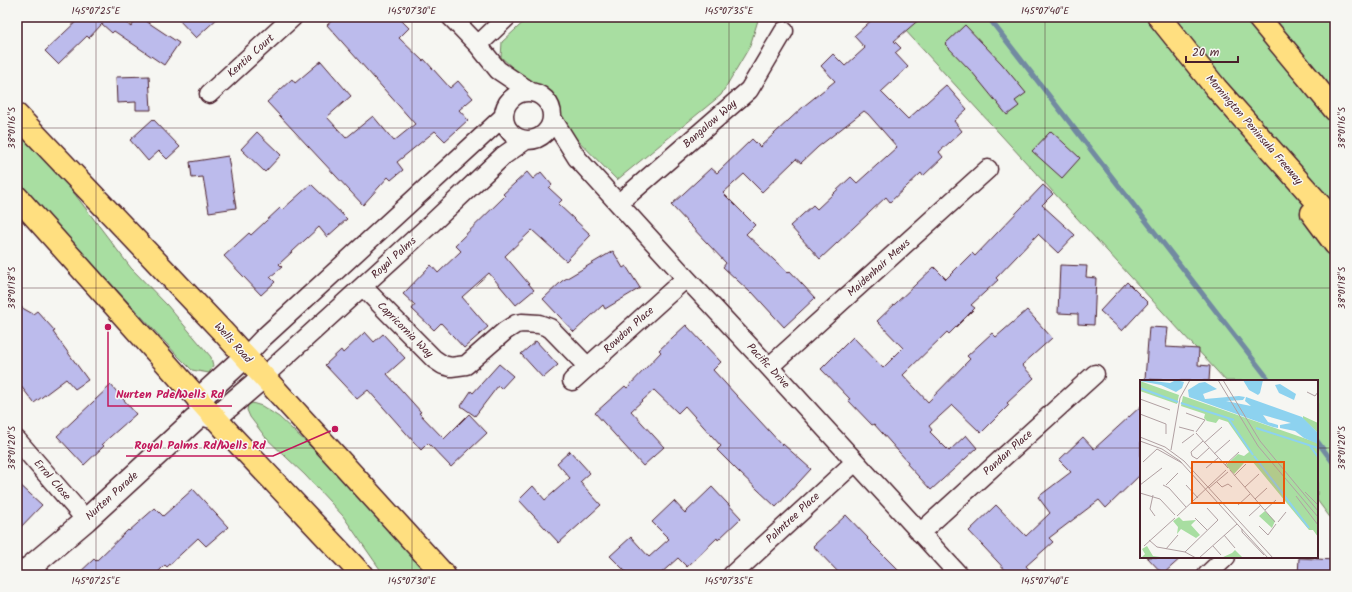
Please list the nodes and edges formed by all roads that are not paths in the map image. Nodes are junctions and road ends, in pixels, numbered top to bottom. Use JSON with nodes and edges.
{"nodes":[{"id":1,"x":293,"y":17,"type":"edge"},
{"id":2,"x":451,"y":17,"type":"edge"},
{"id":3,"x":507,"y":17,"type":"edge"},
{"id":4,"x":1159,"y":17,"type":"edge"},
{"id":5,"x":1258,"y":17,"type":"edge"},
{"id":6,"x":784,"y":31,"type":"dead end"},
{"id":7,"x":478,"y":45,"type":"junction"},
{"id":8,"x":498,"y":70,"type":"junction"},
{"id":9,"x":1216,"y":88,"type":"junction"},
{"id":10,"x":531,"y":92,"type":"junction"},
{"id":11,"x":209,"y":94,"type":"dead end"},
{"id":12,"x":505,"y":110,"type":"junction"},
{"id":13,"x":1335,"y":110,"type":"edge"},
{"id":14,"x":17,"y":115,"type":"edge"},
{"id":15,"x":552,"y":118,"type":"junction"},
{"id":16,"x":533,"y":139,"type":"junction"},
{"id":17,"x":578,"y":158,"type":"junction"},
{"id":18,"x":988,"y":169,"type":"dead end"},
{"id":19,"x":17,"y":197,"type":"edge"},
{"id":20,"x":412,"y":201,"type":"junction"},
{"id":21,"x":619,"y":203,"type":"junction"},
{"id":22,"x":1335,"y":222,"type":"edge"},
{"id":23,"x":432,"y":223,"type":"junction"},
{"id":24,"x":1335,"y":244,"type":"edge"},
{"id":25,"x":686,"y":278,"type":"junction"},
{"id":26,"x":362,"y":286,"type":"junction"},
{"id":27,"x":245,"y":356,"type":"junction"},
{"id":28,"x":588,"y":367,"type":"junction"},
{"id":29,"x":769,"y":367,"type":"junction"},
{"id":30,"x":1095,"y":374,"type":"dead end"},
{"id":31,"x":263,"y":377,"type":"junction"},
{"id":32,"x":572,"y":381,"type":"dead end"},
{"id":33,"x":205,"y":410,"type":"junction"},
{"id":34,"x":17,"y":440,"type":"edge"},
{"id":35,"x":855,"y":462,"type":"junction"},
{"id":36,"x":86,"y":520,"type":"junction"},
{"id":37,"x":920,"y":533,"type":"junction"},
{"id":38,"x":1225,"y":558,"type":"edge"},
{"id":39,"x":21,"y":575,"type":"edge"},
{"id":40,"x":362,"y":575,"type":"edge"},
{"id":41,"x":444,"y":575,"type":"edge"},
{"id":42,"x":732,"y":575,"type":"edge"},
{"id":43,"x":959,"y":575,"type":"edge"},
{"id":44,"x":1207,"y":575,"type":"edge"}],
"edges":[{"from":1,"to":11,"type":"street","name":"Kentia Court"},
{"from":2,"to":7,"type":"street"},
{"from":3,"to":7,"type":"street"},
{"from":4,"to":9,"type":"main road","name":"Mornington Peninsula Freeway"},
{"from":5,"to":13,"type":"main road"},
{"from":6,"to":21,"type":"street","name":"Bangalow Way"},
{"from":7,"to":8,"type":"street"},
{"from":8,"to":10,"type":"street"},
{"from":8,"to":12,"type":"street"},
{"from":9,"to":22,"type":"main road","name":"Mornington Peninsula Freeway"},
{"from":9,"to":24,"type":"main road"},
{"from":10,"to":12,"type":"street"},
{"from":10,"to":15,"type":"street"},
{"from":12,"to":16,"type":"street"},
{"from":12,"to":20,"type":"street"},
{"from":14,"to":27,"type":"main road","name":"Wells Road"},
{"from":15,"to":16,"type":"street"},
{"from":15,"to":17,"type":"street","name":"Pacific Drive"},
{"from":16,"to":17,"type":"street","name":"Pacific Drive"},
{"from":16,"to":23,"type":"street","name":"Royal Palms"},
{"from":17,"to":21,"type":"street","name":"Pacific Drive"},
{"from":18,"to":29,"type":"street","name":"Maidenhair Mews"},
{"from":19,"to":33,"type":"main road"},
{"from":20,"to":23,"type":"street"},
{"from":20,"to":27,"type":"street"},
{"from":21,"to":25,"type":"street","name":"Pacific Drive"},
{"from":23,"to":26,"type":"street","name":"Royal Palms"},
{"from":25,"to":28,"type":"street","name":"Rowdon Place"},
{"from":25,"to":29,"type":"street","name":"Pacific Drive"},
{"from":26,"to":28,"type":"street","name":"Capricornia Way"},
{"from":26,"to":31,"type":"street","name":"Royal Palms"},
{"from":27,"to":31,"type":"main road","name":"Wells Road"},
{"from":27,"to":33,"type":"street","name":"Nurten Parade"},
{"from":28,"to":32,"type":"street","name":"Rowdon Place"},
{"from":29,"to":35,"type":"street","name":"Pacific Drive"},
{"from":30,"to":37,"type":"street","name":"Pandan Place"},
{"from":31,"to":33,"type":"street","name":"Nurten Parade"},
{"from":31,"to":41,"type":"main road","name":"Wells Road"},
{"from":33,"to":36,"type":"street","name":"Nurten Parade"},
{"from":33,"to":40,"type":"main road"},
{"from":34,"to":36,"type":"street","name":"Errol Close"},
{"from":35,"to":37,"type":"street","name":"Pacific Drive"},
{"from":35,"to":42,"type":"street","name":"Palmtree Place"},
{"from":36,"to":39,"type":"street","name":"Nurten Parade"},
{"from":37,"to":43,"type":"street","name":"Pacific Drive"},
{"from":38,"to":44,"type":"street"}]}
